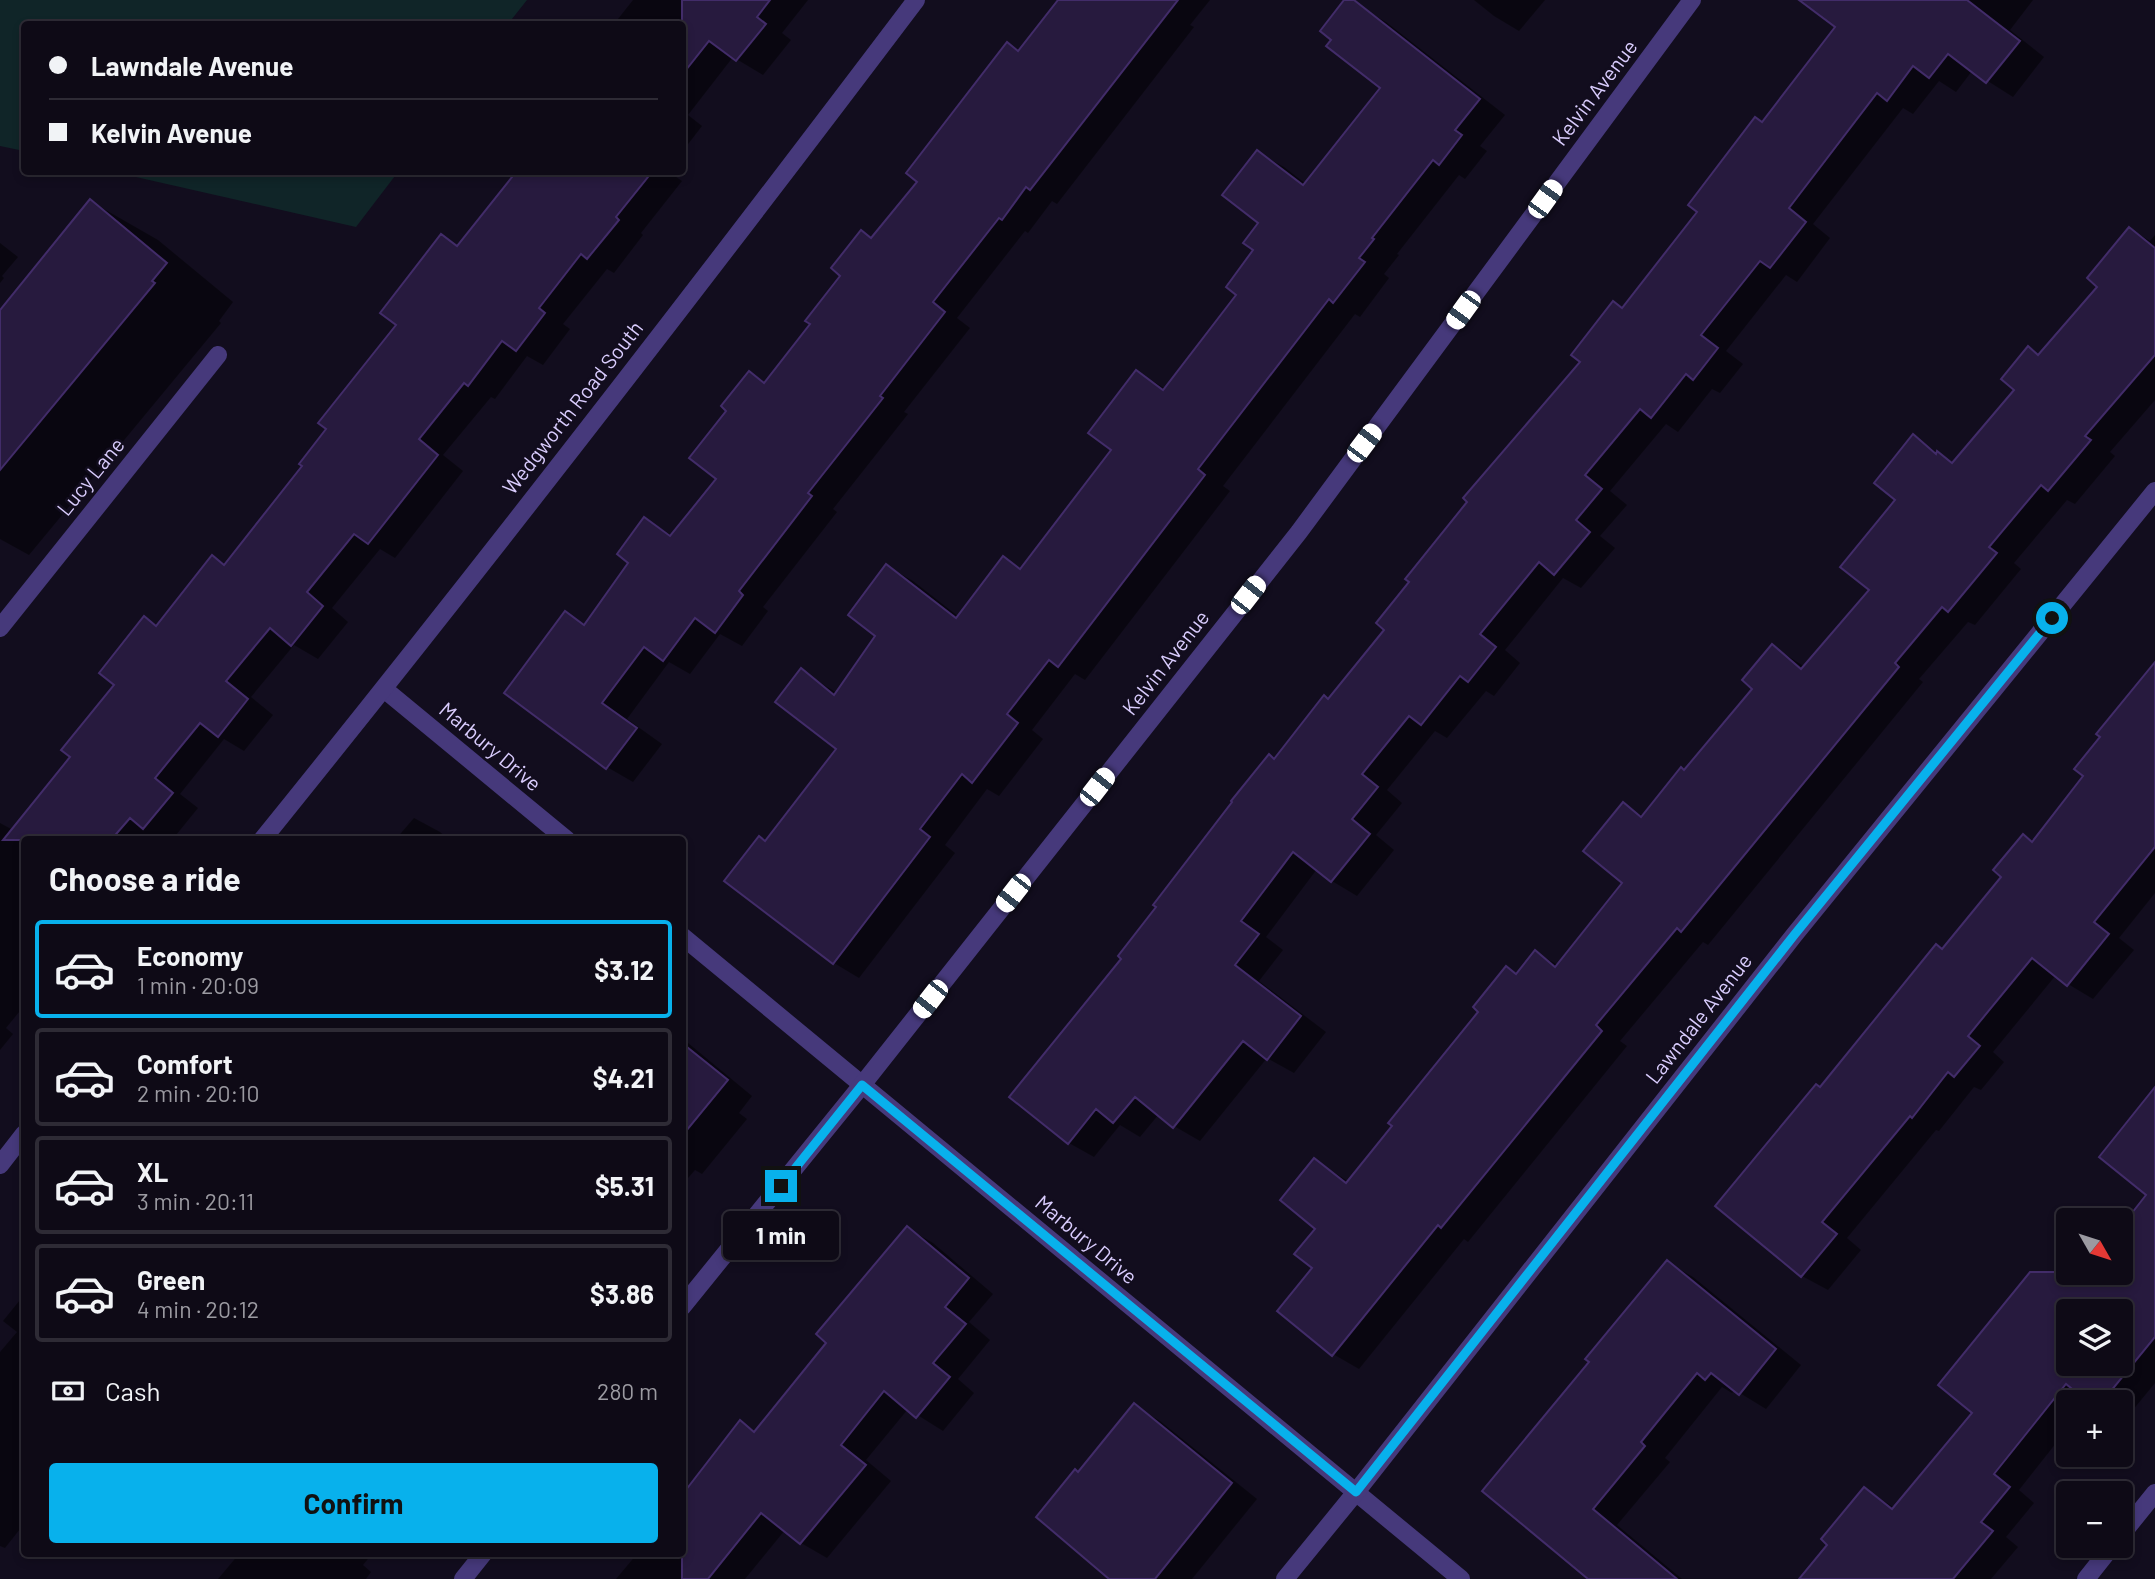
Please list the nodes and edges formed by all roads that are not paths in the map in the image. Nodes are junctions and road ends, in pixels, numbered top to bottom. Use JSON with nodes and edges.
{"nodes":[{"id":1,"x":916,"y":0,"type":"edge"},
{"id":2,"x":1692,"y":0,"type":"edge"},
{"id":3,"x":218,"y":355,"type":"dead end"},
{"id":4,"x":2155,"y":491,"type":"edge"},
{"id":5,"x":0,"y":628,"type":"edge"},
{"id":6,"x":384,"y":689,"type":"junction"},
{"id":7,"x":265,"y":836,"type":"edge"},
{"id":8,"x":562,"y":836,"type":"edge"},
{"id":9,"x":686,"y":939,"type":"edge"},
{"id":10,"x":862,"y":1085,"type":"junction"},
{"id":11,"x":21,"y":1138,"type":"edge"},
{"id":12,"x":0,"y":1165,"type":"edge"},
{"id":13,"x":686,"y":1302,"type":"edge"},
{"id":14,"x":1356,"y":1492,"type":"junction"},
{"id":15,"x":2155,"y":1493,"type":"edge"},
{"id":16,"x":2133,"y":1520,"type":"edge"},
{"id":17,"x":481,"y":1557,"type":"edge"},
{"id":18,"x":2103,"y":1558,"type":"edge"},
{"id":19,"x":463,"y":1579,"type":"edge"},
{"id":20,"x":1285,"y":1579,"type":"edge"},
{"id":21,"x":1461,"y":1579,"type":"edge"},
{"id":22,"x":2086,"y":1579,"type":"edge"}],
"edges":[{"from":1,"to":6,"type":"street","name":"Wedgworth Road South"},
{"from":2,"to":10,"type":"street","name":"Kelvin Avenue"},
{"from":3,"to":5,"type":"street","name":"Lucy Lane"},
{"from":4,"to":14,"type":"street","name":"Lawndale Avenue"},
{"from":6,"to":7,"type":"street","name":"Wedgworth Road South"},
{"from":6,"to":8,"type":"street","name":"Marbury Drive"},
{"from":9,"to":10,"type":"street","name":"Marbury Drive"},
{"from":10,"to":13,"type":"street","name":"Kelvin Avenue"},
{"from":10,"to":14,"type":"street","name":"Marbury Drive"},
{"from":11,"to":12,"type":"street"},
{"from":14,"to":20,"type":"street","name":"Lawndale Avenue"},
{"from":14,"to":21,"type":"street","name":"Marbury Drive"},
{"from":15,"to":16,"type":"street"},
{"from":17,"to":19,"type":"street"},
{"from":18,"to":22,"type":"street"}]}
